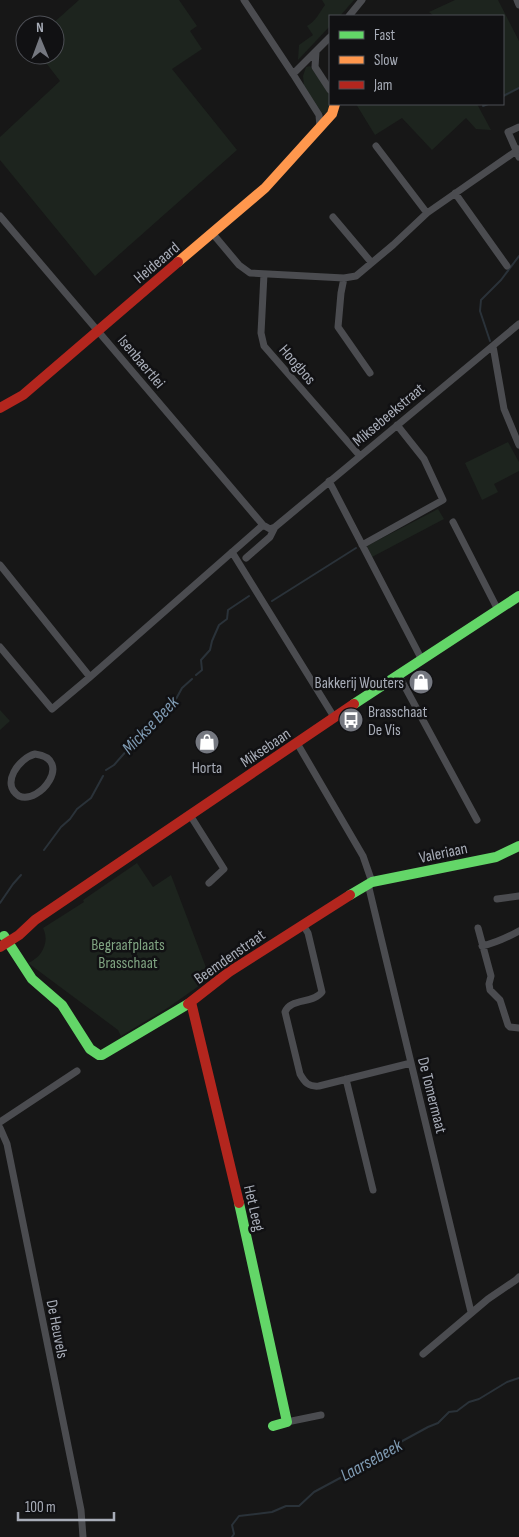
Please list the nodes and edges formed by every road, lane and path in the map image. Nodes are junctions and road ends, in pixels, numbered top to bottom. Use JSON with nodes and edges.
{"nodes":[{"id":1,"x":244,"y":0,"type":"edge"},
{"id":2,"x":362,"y":0,"type":"edge"},
{"id":3,"x":517,"y":0,"type":"edge"},
{"id":4,"x":519,"y":5,"type":"edge"},
{"id":5,"x":350,"y":15,"type":"edge"},
{"id":6,"x":329,"y":37,"type":"edge"},
{"id":7,"x":316,"y":52,"type":"junction"},
{"id":8,"x":293,"y":74,"type":"junction"},
{"id":9,"x":329,"y":88,"type":"edge"},
{"id":10,"x":335,"y":105,"type":"edge"},
{"id":11,"x":320,"y":127,"type":"junction"},
{"id":12,"x":519,"y":127,"type":"edge"},
{"id":13,"x":376,"y":146,"type":"dead end"},
{"id":14,"x":518,"y":152,"type":"edge"},
{"id":15,"x":455,"y":193,"type":"junction"},
{"id":16,"x":427,"y":213,"type":"junction"},
{"id":17,"x":0,"y":216,"type":"edge"},
{"id":18,"x":333,"y":217,"type":"dead end"},
{"id":19,"x":213,"y":234,"type":"junction"},
{"id":20,"x":371,"y":262,"type":"junction"},
{"id":21,"x":507,"y":266,"type":"dead end"},
{"id":22,"x":264,"y":274,"type":"junction"},
{"id":23,"x":344,"y":278,"type":"junction"},
{"id":24,"x":519,"y":324,"type":"edge"},
{"id":25,"x":98,"y":330,"type":"junction"},
{"id":26,"x":492,"y":346,"type":"junction"},
{"id":27,"x":370,"y":373,"type":"dead end"},
{"id":28,"x":0,"y":408,"type":"edge"},
{"id":29,"x":397,"y":425,"type":"junction"},
{"id":30,"x":519,"y":445,"type":"edge"},
{"id":31,"x":360,"y":456,"type":"junction"},
{"id":32,"x":330,"y":481,"type":"junction"},
{"id":33,"x":453,"y":522,"type":"dead end"},
{"id":34,"x":263,"y":525,"type":"junction"},
{"id":35,"x":275,"y":527,"type":"junction"},
{"id":36,"x":362,"y":544,"type":"junction"},
{"id":37,"x":232,"y":552,"type":"junction"},
{"id":38,"x":246,"y":558,"type":"dead end"},
{"id":39,"x":0,"y":565,"type":"edge"},
{"id":40,"x":519,"y":596,"type":"edge"},
{"id":41,"x":498,"y":610,"type":"junction"},
{"id":42,"x":0,"y":647,"type":"edge"},
{"id":43,"x":422,"y":660,"type":"junction"},
{"id":44,"x":398,"y":674,"type":"junction"},
{"id":45,"x":90,"y":677,"type":"junction"},
{"id":46,"x":334,"y":717,"type":"junction"},
{"id":47,"x":297,"y":743,"type":"junction"},
{"id":48,"x":0,"y":778,"type":"edge"},
{"id":49,"x":9,"y":779,"type":"junction"},
{"id":50,"x":190,"y":815,"type":"junction"},
{"id":51,"x":478,"y":820,"type":"dead end"},
{"id":52,"x":519,"y":846,"type":"edge"},
{"id":53,"x":209,"y":883,"type":"dead end"},
{"id":54,"x":370,"y":883,"type":"junction"},
{"id":55,"x":519,"y":896,"type":"edge"},
{"id":56,"x":497,"y":899,"type":"dead end"},
{"id":57,"x":303,"y":925,"type":"junction"},
{"id":58,"x":478,"y":928,"type":"dead end"},
{"id":59,"x":519,"y":931,"type":"edge"},
{"id":60,"x":3,"y":941,"type":"edge"},
{"id":61,"x":482,"y":946,"type":"junction"},
{"id":62,"x":190,"y":1002,"type":"junction"},
{"id":63,"x":519,"y":1028,"type":"edge"},
{"id":64,"x":411,"y":1063,"type":"junction"},
{"id":65,"x":77,"y":1072,"type":"dead end"},
{"id":66,"x":346,"y":1079,"type":"junction"},
{"id":67,"x":0,"y":1122,"type":"edge"},
{"id":68,"x":0,"y":1128,"type":"edge"},
{"id":69,"x":372,"y":1190,"type":"dead end"},
{"id":70,"x":519,"y":1277,"type":"edge"},
{"id":71,"x":471,"y":1312,"type":"junction"},
{"id":72,"x":423,"y":1354,"type":"dead end"},
{"id":73,"x":321,"y":1415,"type":"dead end"},
{"id":74,"x":287,"y":1422,"type":"junction"},
{"id":75,"x":272,"y":1426,"type":"dead end"},
{"id":76,"x":84,"y":1537,"type":"edge"}],
"edges":[{"from":1,"to":8,"type":"street"},
{"from":2,"to":5,"type":"street"},
{"from":3,"to":4,"type":"street"},
{"from":6,"to":7,"type":"street"},
{"from":7,"to":8,"type":"street"},
{"from":7,"to":9,"type":"street"},
{"from":8,"to":11,"type":"street"},
{"from":10,"to":11,"type":"street","name":"Heideaard"},
{"from":11,"to":19,"type":"street","name":"Heideaard"},
{"from":12,"to":14,"type":"street"},
{"from":13,"to":16,"type":"street"},
{"from":14,"to":15,"type":"street"},
{"from":15,"to":16,"type":"street"},
{"from":15,"to":21,"type":"street"},
{"from":16,"to":20,"type":"street"},
{"from":17,"to":25,"type":"street","name":"Isenbaertlei"},
{"from":18,"to":20,"type":"street"},
{"from":19,"to":22,"type":"street"},
{"from":19,"to":25,"type":"street","name":"Heideaard"},
{"from":20,"to":23,"type":"street"},
{"from":22,"to":23,"type":"street"},
{"from":22,"to":31,"type":"street","name":"Hoogbos"},
{"from":23,"to":27,"type":"street"},
{"from":24,"to":26,"type":"street","name":"Miksebeekstraat"},
{"from":25,"to":28,"type":"street","name":"Heideaard"},
{"from":25,"to":34,"type":"street","name":"Isenbaertlei"},
{"from":26,"to":29,"type":"street","name":"Miksebeekstraat"},
{"from":26,"to":30,"type":"street"},
{"from":29,"to":31,"type":"street","name":"Miksebeekstraat"},
{"from":29,"to":36,"type":"street"},
{"from":31,"to":32,"type":"street","name":"Miksebeekstraat"},
{"from":32,"to":35,"type":"street","name":"Miksebeekstraat"},
{"from":32,"to":36,"type":"street"},
{"from":33,"to":41,"type":"street"},
{"from":34,"to":35,"type":"street"},
{"from":34,"to":37,"type":"street"},
{"from":35,"to":38,"type":"street","name":"Miksebeekstraat"},
{"from":36,"to":43,"type":"street"},
{"from":37,"to":45,"type":"street"},
{"from":37,"to":46,"type":"street"},
{"from":39,"to":45,"type":"street"},
{"from":40,"to":41,"type":"street","name":"Miksebaan"},
{"from":41,"to":43,"type":"street","name":"Miksebaan"},
{"from":42,"to":45,"type":"street"},
{"from":43,"to":44,"type":"street","name":"Miksebaan"},
{"from":44,"to":46,"type":"street","name":"Miksebaan"},
{"from":44,"to":51,"type":"street"},
{"from":46,"to":47,"type":"street","name":"Miksebaan"},
{"from":47,"to":50,"type":"street","name":"Miksebaan"},
{"from":47,"to":54,"type":"street"},
{"from":48,"to":49,"type":"street"},
{"from":49,"to":49,"type":"street"},
{"from":50,"to":53,"type":"street"},
{"from":50,"to":60,"type":"street","name":"Miksebaan"},
{"from":52,"to":54,"type":"street","name":"Valeriaan"},
{"from":54,"to":57,"type":"street","name":"Beemdenstraat"},
{"from":54,"to":64,"type":"street","name":"De Tomermaat"},
{"from":55,"to":56,"type":"street"},
{"from":57,"to":62,"type":"street","name":"Beemdenstraat"},
{"from":57,"to":66,"type":"street"},
{"from":58,"to":61,"type":"street"},
{"from":59,"to":61,"type":"street"},
{"from":60,"to":62,"type":"street","name":"Beemdenstraat"},
{"from":61,"to":63,"type":"street"},
{"from":62,"to":74,"type":"street","name":"Het Leeg"},
{"from":64,"to":66,"type":"street"},
{"from":64,"to":71,"type":"street","name":"De Tomermaat"},
{"from":65,"to":67,"type":"street"},
{"from":66,"to":69,"type":"street"},
{"from":68,"to":76,"type":"street","name":"De Heuvels"},
{"from":70,"to":71,"type":"street"},
{"from":71,"to":72,"type":"street"},
{"from":73,"to":74,"type":"street"},
{"from":74,"to":75,"type":"street"}]}
